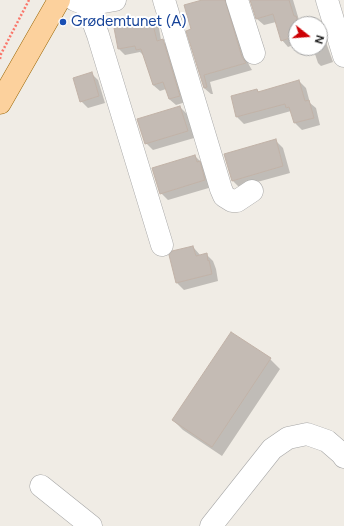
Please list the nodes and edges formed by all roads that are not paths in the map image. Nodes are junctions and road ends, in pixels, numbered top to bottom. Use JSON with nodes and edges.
{"nodes":[{"id":1,"x":59,"y":0,"type":"edge"},
{"id":2,"x":115,"y":0,"type":"edge"},
{"id":3,"x":164,"y":0,"type":"edge"},
{"id":4,"x":237,"y":0,"type":"edge"},
{"id":5,"x":327,"y":0,"type":"edge"},
{"id":6,"x":81,"y":2,"type":"edge"},
{"id":7,"x":254,"y":53,"type":"dead end"},
{"id":8,"x":344,"y":56,"type":"edge"},
{"id":9,"x":6,"y":80,"type":"edge"},
{"id":10,"x":0,"y":103,"type":"edge"},
{"id":11,"x":252,"y":191,"type":"dead end"},
{"id":12,"x":162,"y":245,"type":"dead end"},
{"id":13,"x":344,"y":457,"type":"edge"},
{"id":14,"x":41,"y":486,"type":"dead end"},
{"id":15,"x":91,"y":526,"type":"edge"},
{"id":16,"x":211,"y":526,"type":"edge"}],
"edges":[{"from":1,"to":9,"type":"main road"},
{"from":2,"to":6,"type":"street"},
{"from":3,"to":11,"type":"street"},
{"from":4,"to":7,"type":"street"},
{"from":5,"to":8,"type":"street"},
{"from":6,"to":12,"type":"street"},
{"from":9,"to":10,"type":"main road"},
{"from":13,"to":16,"type":"street"},
{"from":14,"to":15,"type":"street"}]}
